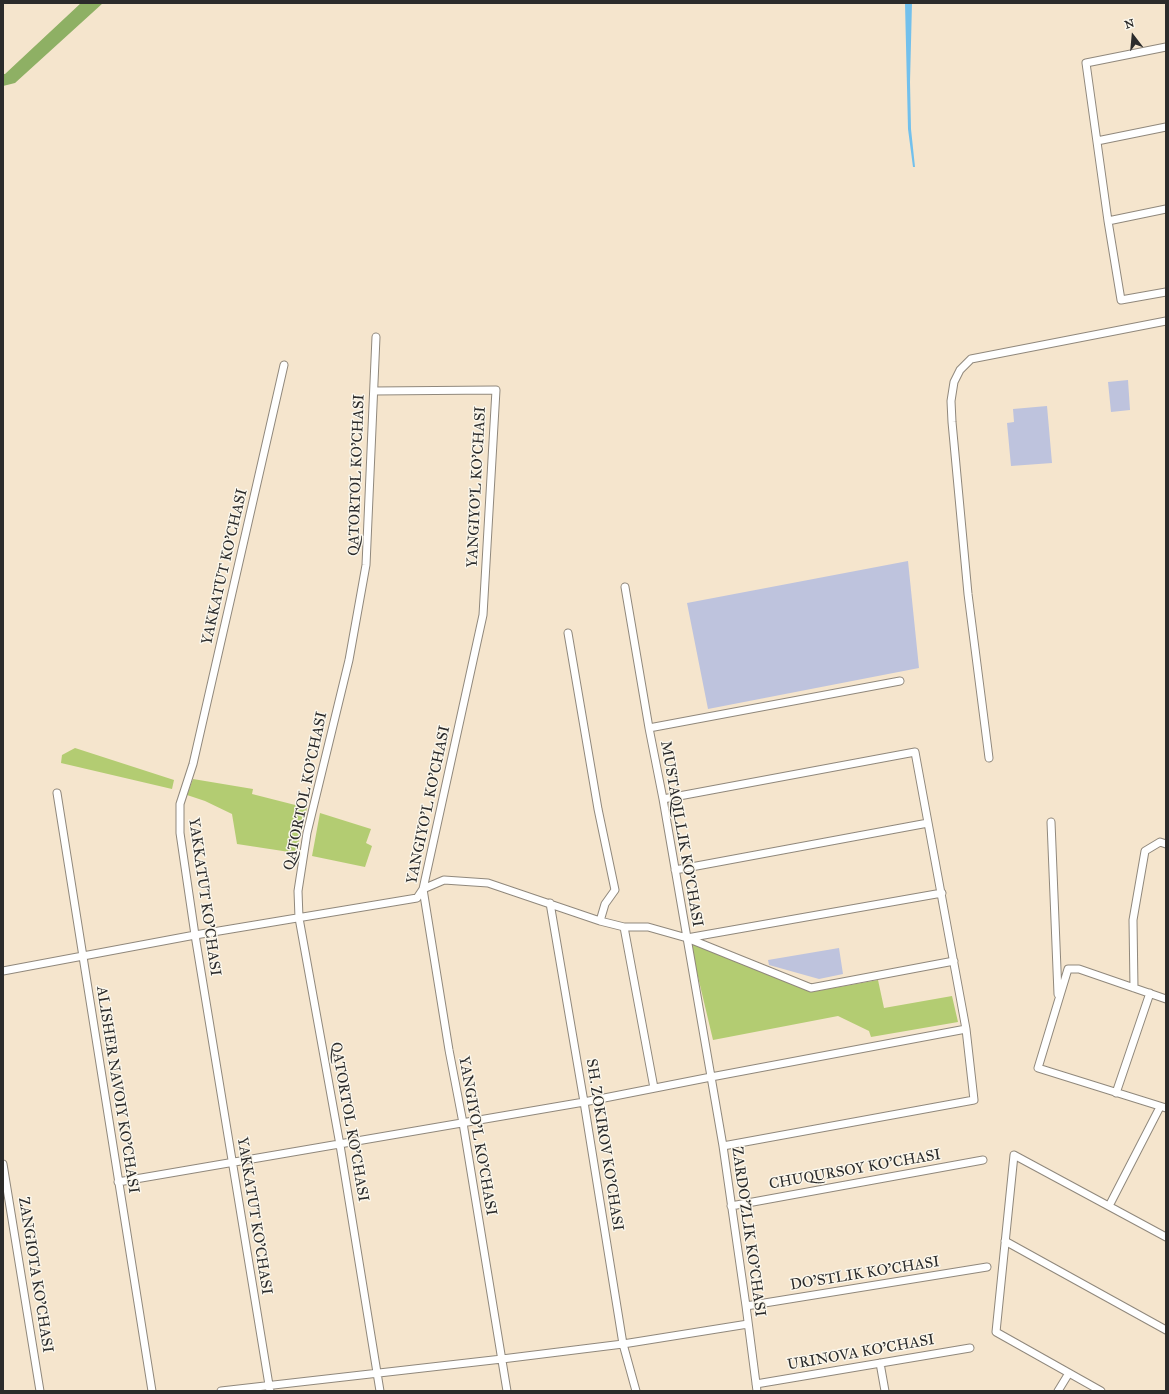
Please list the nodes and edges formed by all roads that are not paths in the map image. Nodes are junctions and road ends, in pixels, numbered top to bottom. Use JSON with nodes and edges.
{"nodes":[{"id":1,"x":1166,"y":46,"type":"edge"},
{"id":2,"x":1166,"y":127,"type":"edge"},
{"id":3,"x":1097,"y":141,"type":"junction"},
{"id":4,"x":1166,"y":209,"type":"edge"},
{"id":5,"x":1108,"y":221,"type":"junction"},
{"id":6,"x":1166,"y":292,"type":"edge"},
{"id":7,"x":1166,"y":320,"type":"edge"},
{"id":8,"x":376,"y":337,"type":"dead end"},
{"id":9,"x":284,"y":364,"type":"dead end"},
{"id":10,"x":374,"y":391,"type":"junction"},
{"id":11,"x":625,"y":587,"type":"dead end"},
{"id":12,"x":568,"y":633,"type":"dead end"},
{"id":13,"x":900,"y":681,"type":"dead end"},
{"id":14,"x":649,"y":728,"type":"junction"},
{"id":15,"x":988,"y":758,"type":"dead end"},
{"id":16,"x":57,"y":793,"type":"dead end"},
{"id":17,"x":663,"y":799,"type":"junction"},
{"id":18,"x":1051,"y":822,"type":"dead end"},
{"id":19,"x":928,"y":823,"type":"junction"},
{"id":20,"x":1166,"y":844,"type":"edge"},
{"id":21,"x":675,"y":870,"type":"junction"},
{"id":22,"x":423,"y":889,"type":"junction"},
{"id":23,"x":942,"y":893,"type":"junction"},
{"id":24,"x":550,"y":903,"type":"junction"},
{"id":25,"x":299,"y":918,"type":"junction"},
{"id":26,"x":600,"y":921,"type":"junction"},
{"id":27,"x":624,"y":927,"type":"junction"},
{"id":28,"x":195,"y":936,"type":"junction"},
{"id":29,"x":687,"y":938,"type":"junction"},
{"id":30,"x":82,"y":956,"type":"junction"},
{"id":31,"x":954,"y":961,"type":"junction"},
{"id":32,"x":3,"y":971,"type":"edge"},
{"id":33,"x":1134,"y":988,"type":"junction"},
{"id":34,"x":1150,"y":993,"type":"junction"},
{"id":35,"x":1166,"y":999,"type":"edge"},
{"id":36,"x":1058,"y":1000,"type":"junction"},
{"id":37,"x":966,"y":1029,"type":"junction"},
{"id":38,"x":711,"y":1077,"type":"junction"},
{"id":39,"x":654,"y":1088,"type":"junction"},
{"id":40,"x":1116,"y":1092,"type":"junction"},
{"id":41,"x":584,"y":1102,"type":"junction"},
{"id":42,"x":1163,"y":1107,"type":"edge"},
{"id":43,"x":463,"y":1123,"type":"junction"},
{"id":44,"x":340,"y":1145,"type":"junction"},
{"id":45,"x":723,"y":1146,"type":"junction"},
{"id":46,"x":983,"y":1160,"type":"dead end"},
{"id":47,"x":233,"y":1163,"type":"junction"},
{"id":48,"x":3,"y":1164,"type":"edge"},
{"id":49,"x":118,"y":1182,"type":"junction"},
{"id":50,"x":5,"y":1190,"type":"edge"},
{"id":51,"x":731,"y":1206,"type":"junction"},
{"id":52,"x":1109,"y":1206,"type":"junction"},
{"id":53,"x":1166,"y":1237,"type":"edge"},
{"id":54,"x":1005,"y":1241,"type":"junction"},
{"id":55,"x":987,"y":1267,"type":"dead end"},
{"id":56,"x":746,"y":1306,"type":"junction"},
{"id":57,"x":748,"y":1324,"type":"junction"},
{"id":58,"x":1166,"y":1330,"type":"edge"},
{"id":59,"x":623,"y":1344,"type":"junction"},
{"id":60,"x":970,"y":1348,"type":"dead end"},
{"id":61,"x":502,"y":1359,"type":"junction"},
{"id":62,"x":880,"y":1363,"type":"junction"},
{"id":63,"x":377,"y":1372,"type":"junction"},
{"id":64,"x":1069,"y":1374,"type":"junction"},
{"id":65,"x":269,"y":1388,"type":"edge"},
{"id":66,"x":756,"y":1388,"type":"edge"},
{"id":67,"x":40,"y":1391,"type":"edge"},
{"id":68,"x":152,"y":1391,"type":"edge"},
{"id":69,"x":221,"y":1391,"type":"edge"},
{"id":70,"x":380,"y":1391,"type":"edge"},
{"id":71,"x":507,"y":1391,"type":"edge"},
{"id":72,"x":636,"y":1391,"type":"edge"},
{"id":73,"x":885,"y":1391,"type":"edge"},
{"id":74,"x":1058,"y":1391,"type":"edge"},
{"id":75,"x":1101,"y":1391,"type":"edge"}],
"edges":[{"from":1,"to":3,"type":"street"},
{"from":2,"to":3,"type":"street"},
{"from":3,"to":5,"type":"street"},
{"from":4,"to":5,"type":"street"},
{"from":5,"to":6,"type":"street"},
{"from":7,"to":15,"type":"street"},
{"from":8,"to":10,"type":"street","name":"QATORTOL KO'CHASI"},
{"from":9,"to":28,"type":"street","name":"YAKKATUT KO'CHASI"},
{"from":10,"to":22,"type":"street","name":"YANGIYO'L KO'CHASI"},
{"from":10,"to":25,"type":"street","name":"QATORTOL KO'CHASI"},
{"from":11,"to":14,"type":"street"},
{"from":12,"to":26,"type":"street"},
{"from":13,"to":14,"type":"street","name":"MUSTAQILLIK KO'CHASI"},
{"from":14,"to":17,"type":"street","name":"MUSTAQILLIK KO'CHASI"},
{"from":16,"to":30,"type":"street","name":"ALISHER NAVOIY KO'CHASI"},
{"from":17,"to":19,"type":"street"},
{"from":17,"to":21,"type":"street","name":"MUSTAQILLIK KO'CHASI"},
{"from":18,"to":36,"type":"street"},
{"from":19,"to":21,"type":"street"},
{"from":19,"to":23,"type":"street"},
{"from":20,"to":33,"type":"street"},
{"from":21,"to":29,"type":"street","name":"MUSTAQILLIK KO'CHASI"},
{"from":22,"to":24,"type":"street"},
{"from":22,"to":25,"type":"street"},
{"from":22,"to":43,"type":"street","name":"YANGIYO'L KO'CHASI"},
{"from":23,"to":29,"type":"street"},
{"from":23,"to":31,"type":"street"},
{"from":24,"to":26,"type":"street"},
{"from":24,"to":41,"type":"street","name":"SH. ZOKIROV KO'CHASI"},
{"from":25,"to":28,"type":"street"},
{"from":25,"to":44,"type":"street","name":"QATORTOL KO'CHASI"},
{"from":26,"to":27,"type":"street"},
{"from":27,"to":29,"type":"street"},
{"from":27,"to":39,"type":"street"},
{"from":28,"to":30,"type":"street"},
{"from":28,"to":47,"type":"street","name":"YAKKATUT KO'CHASI"},
{"from":29,"to":31,"type":"street"},
{"from":29,"to":38,"type":"street","name":"MUSTAQILLIK KO'CHASI"},
{"from":30,"to":32,"type":"street"},
{"from":30,"to":49,"type":"street","name":"ALISHER NAVOIY KO'CHASI"},
{"from":31,"to":37,"type":"street"},
{"from":33,"to":34,"type":"street"},
{"from":33,"to":36,"type":"street"},
{"from":34,"to":35,"type":"street"},
{"from":34,"to":40,"type":"street"},
{"from":36,"to":40,"type":"street"},
{"from":37,"to":38,"type":"street"},
{"from":37,"to":45,"type":"street"},
{"from":38,"to":39,"type":"street"},
{"from":38,"to":45,"type":"street","name":"ZARDO'ZLIK KO'CHASI"},
{"from":39,"to":41,"type":"street"},
{"from":40,"to":42,"type":"street"},
{"from":41,"to":43,"type":"street"},
{"from":41,"to":59,"type":"street","name":"SH. ZOKIROV KO'CHASI"},
{"from":42,"to":52,"type":"street"},
{"from":43,"to":44,"type":"street"},
{"from":43,"to":61,"type":"street","name":"YANGIYO'L KO'CHASI"},
{"from":44,"to":47,"type":"street"},
{"from":44,"to":63,"type":"street","name":"QATORTOL KO'CHASI"},
{"from":45,"to":51,"type":"street","name":"ZARDO'ZLIK KO'CHASI"},
{"from":46,"to":51,"type":"street","name":"CHUQURSOY KO'CHASI"},
{"from":47,"to":49,"type":"street"},
{"from":47,"to":65,"type":"street","name":"YAKKATUT KO'CHASI"},
{"from":48,"to":50,"type":"street","name":"ZANGIOTA KO'CHASI"},
{"from":49,"to":68,"type":"street","name":"ALISHER NAVOIY KO'CHASI"},
{"from":50,"to":67,"type":"street","name":"ZANGIOTA KO'CHASI"},
{"from":51,"to":56,"type":"street","name":"ZARDO'ZLIK KO'CHASI"},
{"from":52,"to":53,"type":"street"},
{"from":52,"to":54,"type":"street"},
{"from":54,"to":58,"type":"street"},
{"from":54,"to":64,"type":"street"},
{"from":55,"to":56,"type":"street","name":"DO'STLIK KO'CHASI"},
{"from":56,"to":57,"type":"street","name":"ZARDO'ZLIK KO'CHASI"},
{"from":57,"to":59,"type":"street"},
{"from":57,"to":66,"type":"street","name":"ZARDO'ZLIK KO'CHASI"},
{"from":59,"to":61,"type":"street"},
{"from":59,"to":72,"type":"street","name":"SH. ZOKIROV KO'CHASI"},
{"from":60,"to":62,"type":"street","name":"URINOVA KO'CHASI"},
{"from":61,"to":63,"type":"street"},
{"from":61,"to":71,"type":"street","name":"YANGIYO'L KO'CHASI"},
{"from":62,"to":66,"type":"street","name":"URINOVA KO'CHASI"},
{"from":62,"to":73,"type":"street"},
{"from":63,"to":65,"type":"street"},
{"from":63,"to":70,"type":"street","name":"QATORTOL KO'CHASI"},
{"from":64,"to":74,"type":"street"},
{"from":64,"to":75,"type":"street"},
{"from":65,"to":69,"type":"street"}]}
